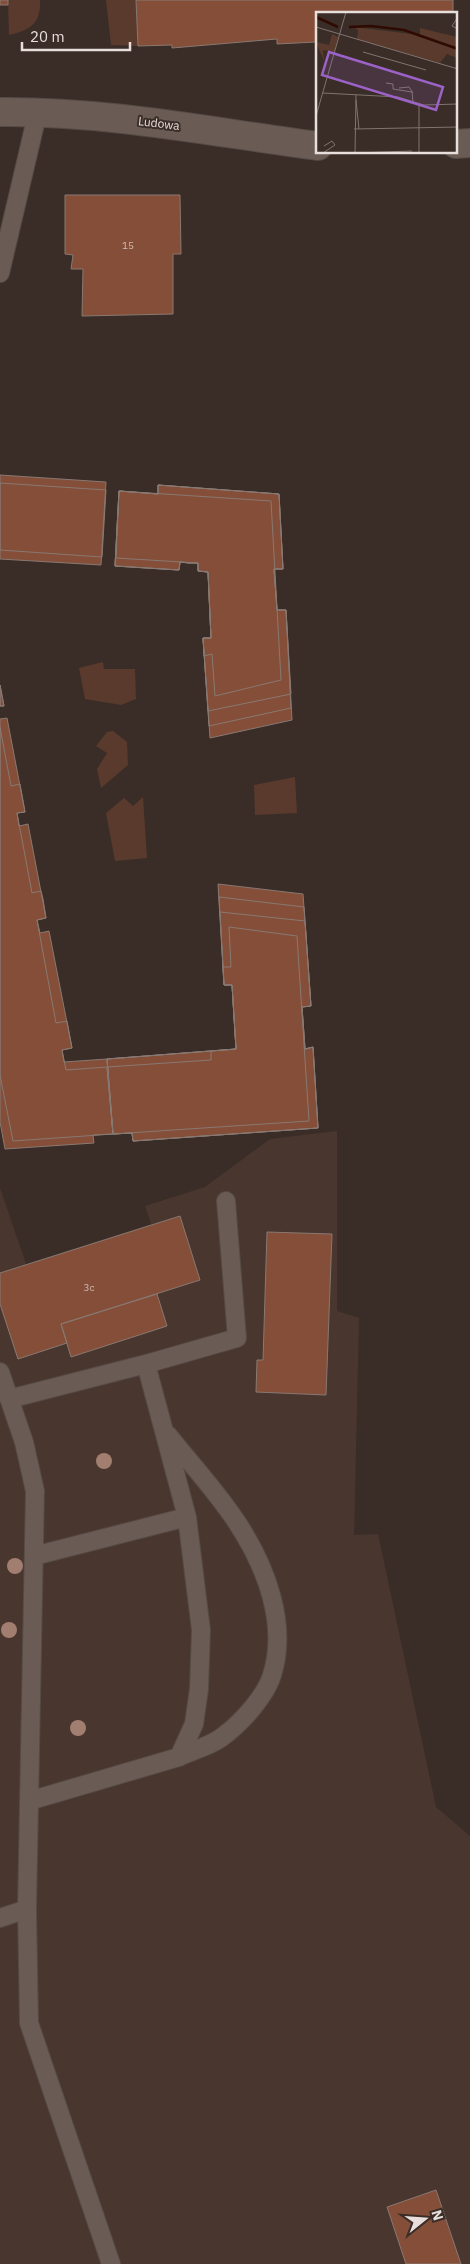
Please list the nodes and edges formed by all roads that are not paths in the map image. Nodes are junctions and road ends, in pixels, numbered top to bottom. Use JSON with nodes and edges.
{"nodes":[{"id":1,"x":38,"y":111,"type":"junction"},
{"id":2,"x":0,"y":112,"type":"edge"},
{"id":3,"x":316,"y":146,"type":"edge"},
{"id":4,"x":0,"y":273,"type":"edge"},
{"id":5,"x":226,"y":1201,"type":"dead end"},
{"id":6,"x":146,"y":1364,"type":"junction"},
{"id":7,"x":0,"y":1372,"type":"edge"},
{"id":8,"x":9,"y":1400,"type":"junction"},
{"id":9,"x":163,"y":1427,"type":"junction"},
{"id":10,"x":187,"y":1517,"type":"junction"},
{"id":11,"x":34,"y":1556,"type":"junction"},
{"id":12,"x":179,"y":1757,"type":"junction"},
{"id":13,"x":29,"y":1801,"type":"junction"},
{"id":14,"x":27,"y":1909,"type":"junction"},
{"id":15,"x":0,"y":1918,"type":"edge"},
{"id":16,"x":111,"y":2264,"type":"edge"}],
"edges":[{"from":1,"to":2,"type":"street","name":"Ludowa"},
{"from":1,"to":3,"type":"street","name":"Ludowa"},
{"from":1,"to":4,"type":"lane"},
{"from":5,"to":6,"type":"lane"},
{"from":6,"to":8,"type":"lane"},
{"from":6,"to":9,"type":"lane"},
{"from":7,"to":8,"type":"lane"},
{"from":8,"to":11,"type":"lane"},
{"from":9,"to":10,"type":"lane"},
{"from":9,"to":12,"type":"lane"},
{"from":10,"to":11,"type":"lane"},
{"from":10,"to":12,"type":"lane"},
{"from":11,"to":13,"type":"lane"},
{"from":12,"to":13,"type":"lane"},
{"from":13,"to":14,"type":"lane"},
{"from":14,"to":15,"type":"lane"},
{"from":14,"to":16,"type":"lane"}]}
